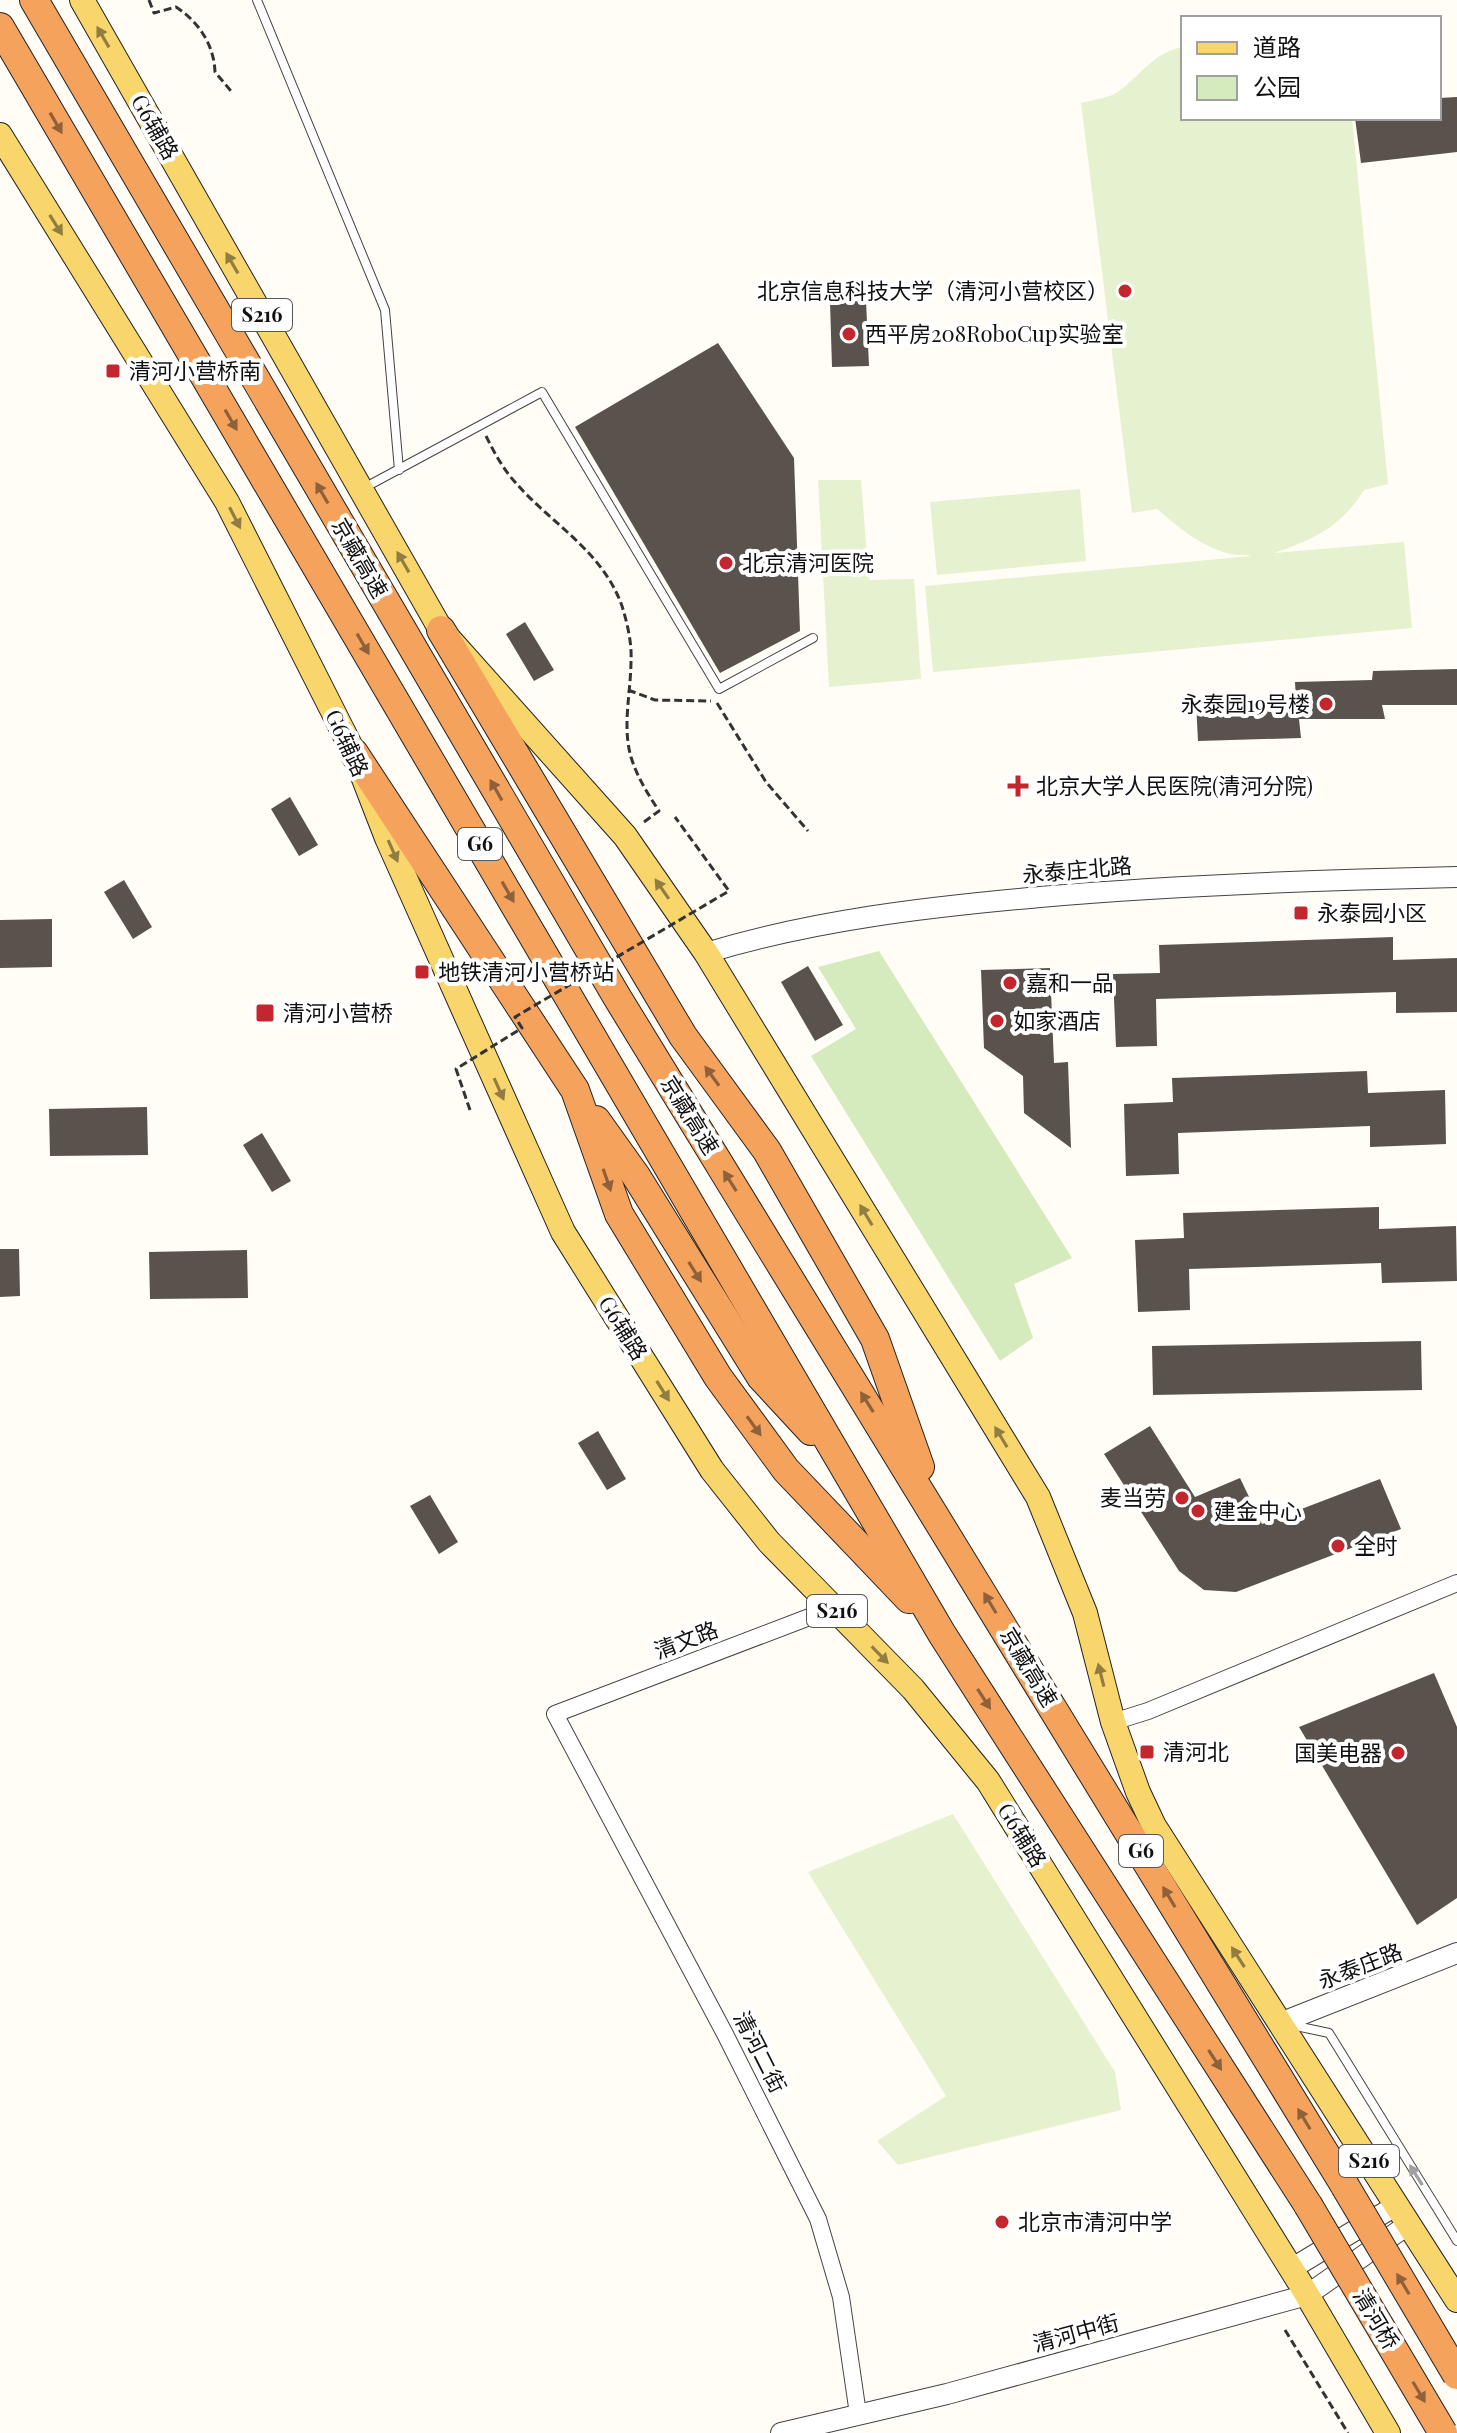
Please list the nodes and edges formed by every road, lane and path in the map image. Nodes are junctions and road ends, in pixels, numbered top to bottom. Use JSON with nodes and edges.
{"nodes":[{"id":1,"x":34,"y":0,"type":"edge"},
{"id":2,"x":82,"y":0,"type":"edge"},
{"id":3,"x":149,"y":0,"type":"edge"},
{"id":4,"x":257,"y":0,"type":"edge"},
{"id":5,"x":0,"y":27,"type":"edge"},
{"id":6,"x":231,"y":91,"type":"dead end"},
{"id":7,"x":0,"y":135,"type":"edge"},
{"id":8,"x":481,"y":425,"type":"junction"},
{"id":9,"x":399,"y":470,"type":"junction"},
{"id":10,"x":362,"y":490,"type":"junction"},
{"id":11,"x":441,"y":630,"type":"junction"},
{"id":12,"x":813,"y":638,"type":"dead end"},
{"id":13,"x":628,"y":690,"type":"junction"},
{"id":14,"x":354,"y":753,"type":"junction"},
{"id":15,"x":675,"y":817,"type":"dead end"},
{"id":16,"x":808,"y":831,"type":"dead end"},
{"id":17,"x":625,"y":836,"type":"junction"},
{"id":18,"x":1457,"y":877,"type":"edge"},
{"id":19,"x":706,"y":953,"type":"junction"},
{"id":20,"x":575,"y":1090,"type":"junction"},
{"id":21,"x":470,"y":1110,"type":"dead end"},
{"id":22,"x":846,"y":1469,"type":"junction"},
{"id":23,"x":937,"y":1516,"type":"junction"},
{"id":24,"x":1457,"y":1583,"type":"edge"},
{"id":25,"x":833,"y":1608,"type":"junction"},
{"id":26,"x":942,"y":1634,"type":"junction"},
{"id":27,"x":555,"y":1714,"type":"joint"},
{"id":28,"x":1113,"y":1722,"type":"junction"},
{"id":29,"x":1456,"y":1956,"type":"edge"},
{"id":30,"x":1280,"y":2023,"type":"junction"},
{"id":31,"x":1345,"y":2186,"type":"joint"},
{"id":32,"x":1308,"y":2205,"type":"joint"},
{"id":33,"x":1403,"y":2214,"type":"junction"},
{"id":34,"x":1457,"y":2241,"type":"edge"},
{"id":35,"x":1299,"y":2282,"type":"junction"},
{"id":36,"x":1457,"y":2300,"type":"edge"},
{"id":37,"x":1285,"y":2330,"type":"dead end"},
{"id":38,"x":1457,"y":2375,"type":"edge"},
{"id":39,"x":860,"y":2423,"type":"edge"},
{"id":40,"x":781,"y":2433,"type":"edge"},
{"id":41,"x":1348,"y":2433,"type":"edge"},
{"id":42,"x":1388,"y":2433,"type":"edge"},
{"id":43,"x":1443,"y":2433,"type":"edge"}],
"edges":[{"from":23,"to":1,"type":"highway","name":"京藏高速","number":"G6","one_way":true},
{"from":10,"to":2,"type":"main road","name":"G6辅路","number":"S216","one_way":true},
{"from":3,"to":6,"type":"path"},
{"from":4,"to":9,"type":"lane"},
{"from":5,"to":22,"type":"highway","name":"京藏高速","number":"G6","one_way":true},
{"from":7,"to":14,"type":"main road","name":"G6辅路","number":"S216","one_way":true},
{"from":8,"to":9,"type":"lane"},
{"from":8,"to":12,"type":"lane"},
{"from":8,"to":13,"type":"path"},
{"from":9,"to":10,"type":"lane"},
{"from":11,"to":10,"type":"main road","name":"G6辅路","number":"S216","one_way":true},
{"from":11,"to":17,"type":"main road","name":"G6辅路","number":"S216"},
{"from":23,"to":11,"type":"highway","one_way":true},
{"from":13,"to":16,"type":"path"},
{"from":13,"to":17,"type":"path"},
{"from":14,"to":20,"type":"highway"},
{"from":14,"to":25,"type":"main road","name":"G6辅路","number":"S216","one_way":true},
{"from":15,"to":21,"type":"path","bridge":true},
{"from":19,"to":17,"type":"main road","name":"G6辅路","number":"S216","one_way":true},
{"from":18,"to":19,"type":"street","name":"永泰庄北路"},
{"from":28,"to":19,"type":"main road","name":"G6辅路","number":"S216","one_way":true},
{"from":20,"to":22,"type":"highway","one_way":true},
{"from":20,"to":26,"type":"highway","one_way":true},
{"from":22,"to":26,"type":"highway","name":"京藏高速","number":"G6"},
{"from":31,"to":23,"type":"highway","name":"京藏高速","number":"G6","one_way":true},
{"from":24,"to":28,"type":"street"},
{"from":25,"to":27,"type":"street","name":"清文路"},
{"from":25,"to":35,"type":"main road","name":"G6辅路","number":"S216","one_way":true},
{"from":26,"to":32,"type":"highway","name":"京藏高速","number":"G6","one_way":true},
{"from":27,"to":39,"type":"street","name":"清河二街"},
{"from":30,"to":28,"type":"main road","name":"G6辅路","number":"S216","one_way":true},
{"from":29,"to":30,"type":"street","name":"永泰庄路"},
{"from":30,"to":33,"type":"main road","name":"G6辅路","number":"S216"},
{"from":34,"to":30,"type":"lane","one_way":true},
{"from":38,"to":31,"type":"highway","name":"清河桥","number":"G6","one_way":true,"bridge":true},
{"from":32,"to":43,"type":"highway","name":"清河桥","number":"G6","one_way":true,"bridge":true},
{"from":33,"to":35,"type":"street"},
{"from":33,"to":35,"type":"street"},
{"from":33,"to":36,"type":"main road","name":"G6辅路","number":"S216"},
{"from":35,"to":39,"type":"street","name":"清河中街"},
{"from":35,"to":42,"type":"main road","name":"G6辅路","number":"S216"},
{"from":37,"to":41,"type":"path"},
{"from":39,"to":40,"type":"street","name":"清河中街"}]}
